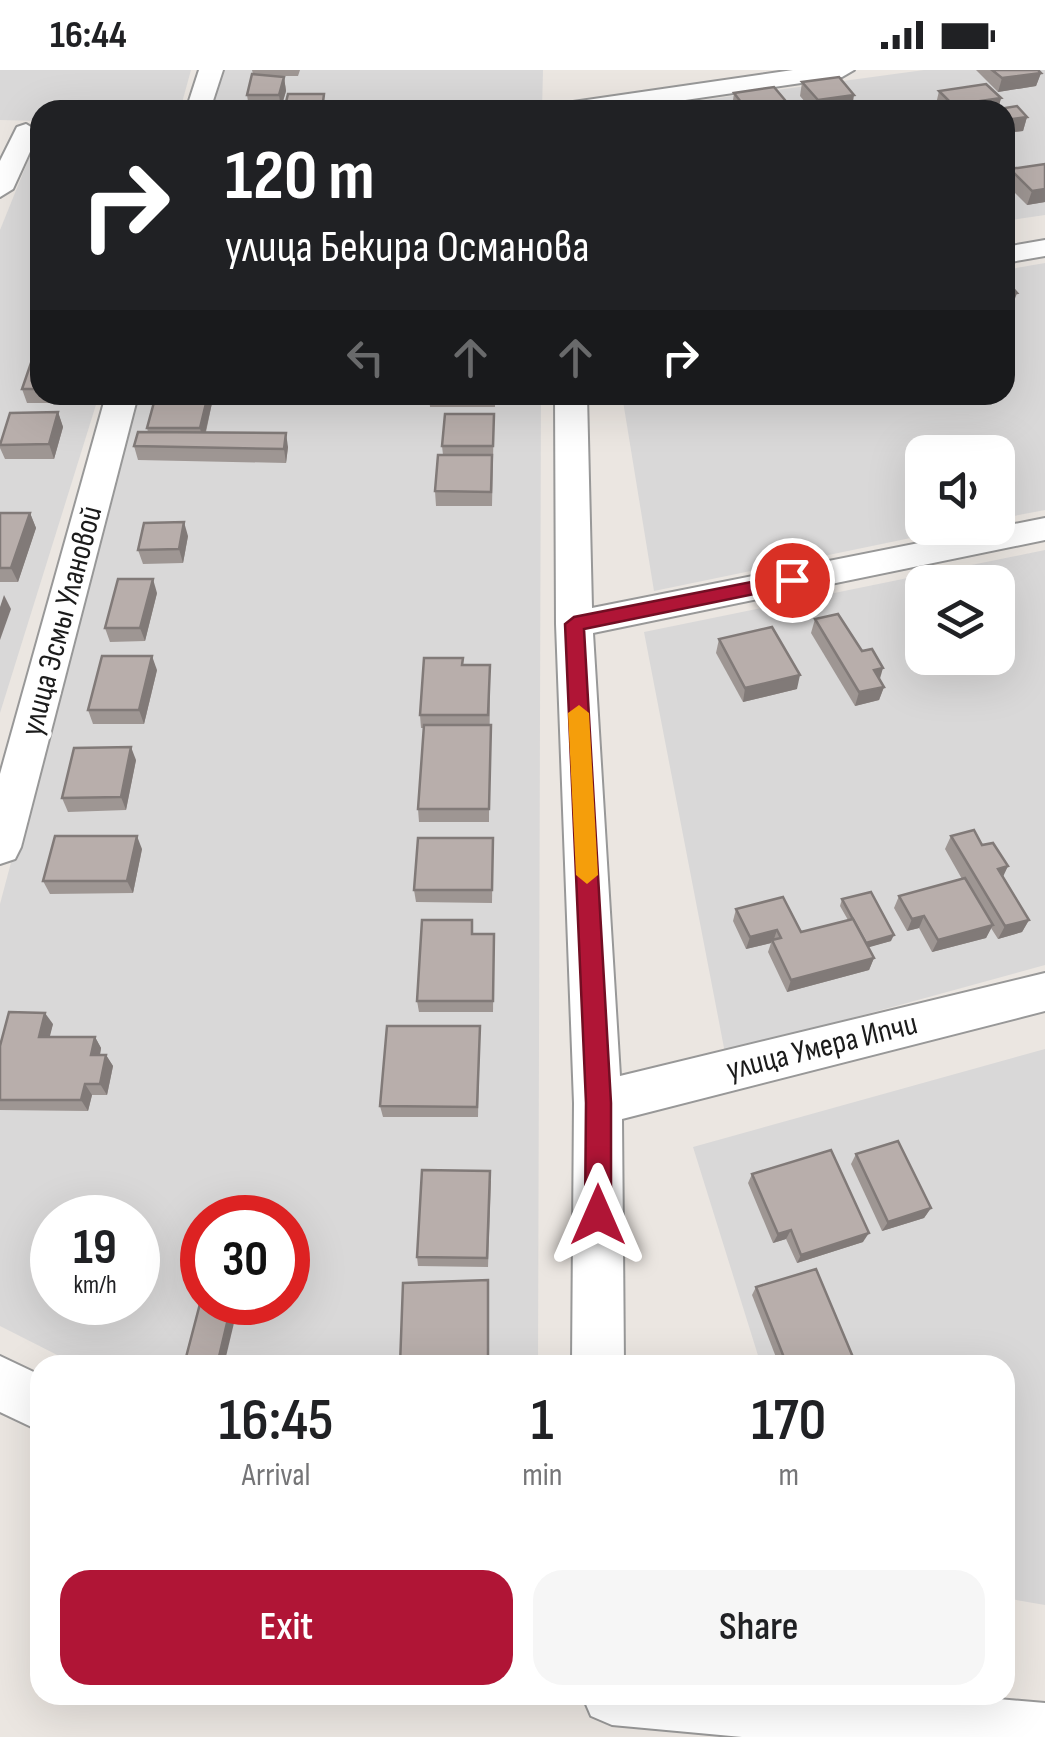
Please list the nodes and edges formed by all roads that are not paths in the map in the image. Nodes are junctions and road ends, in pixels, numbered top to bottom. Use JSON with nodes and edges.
{"nodes":[{"id":1,"x":211,"y":70,"type":"edge"},
{"id":2,"x":842,"y":70,"type":"edge"},
{"id":3,"x":201,"y":100,"type":"edge"},
{"id":4,"x":597,"y":100,"type":"edge"},
{"id":5,"x":22,"y":132,"type":"edge"},
{"id":6,"x":0,"y":189,"type":"edge"},
{"id":7,"x":1045,"y":248,"type":"edge"},
{"id":8,"x":1015,"y":252,"type":"edge"},
{"id":9,"x":119,"y":405,"type":"edge"},
{"id":10,"x":571,"y":405,"type":"edge"},
{"id":11,"x":1045,"y":529,"type":"edge"},
{"id":12,"x":574,"y":624,"type":"junction"},
{"id":13,"x":10,"y":777,"type":"edge"},
{"id":14,"x":0,"y":847,"type":"edge"},
{"id":15,"x":1045,"y":992,"type":"edge"},
{"id":16,"x":598,"y":1103,"type":"junction"},
{"id":17,"x":598,"y":1355,"type":"edge"},
{"id":18,"x":0,"y":1383,"type":"edge"},
{"id":19,"x":30,"y":1399,"type":"edge"},
{"id":20,"x":723,"y":1705,"type":"edge"},
{"id":21,"x":1045,"y":1734,"type":"edge"}],
"edges":[{"from":1,"to":3,"type":"street"},
{"from":2,"to":4,"type":"street"},
{"from":5,"to":6,"type":"street"},
{"from":7,"to":8,"type":"street"},
{"from":9,"to":13,"type":"street","name":"улица Эсмы Улановой"},
{"from":10,"to":12,"type":"street"},
{"from":11,"to":12,"type":"street"},
{"from":12,"to":16,"type":"street"},
{"from":13,"to":14,"type":"street","name":"улица Эсмы Улановой"},
{"from":15,"to":16,"type":"street","name":"улица Умера Ипчи"},
{"from":16,"to":17,"type":"street"},
{"from":18,"to":19,"type":"street"},
{"from":20,"to":21,"type":"street"}]}
